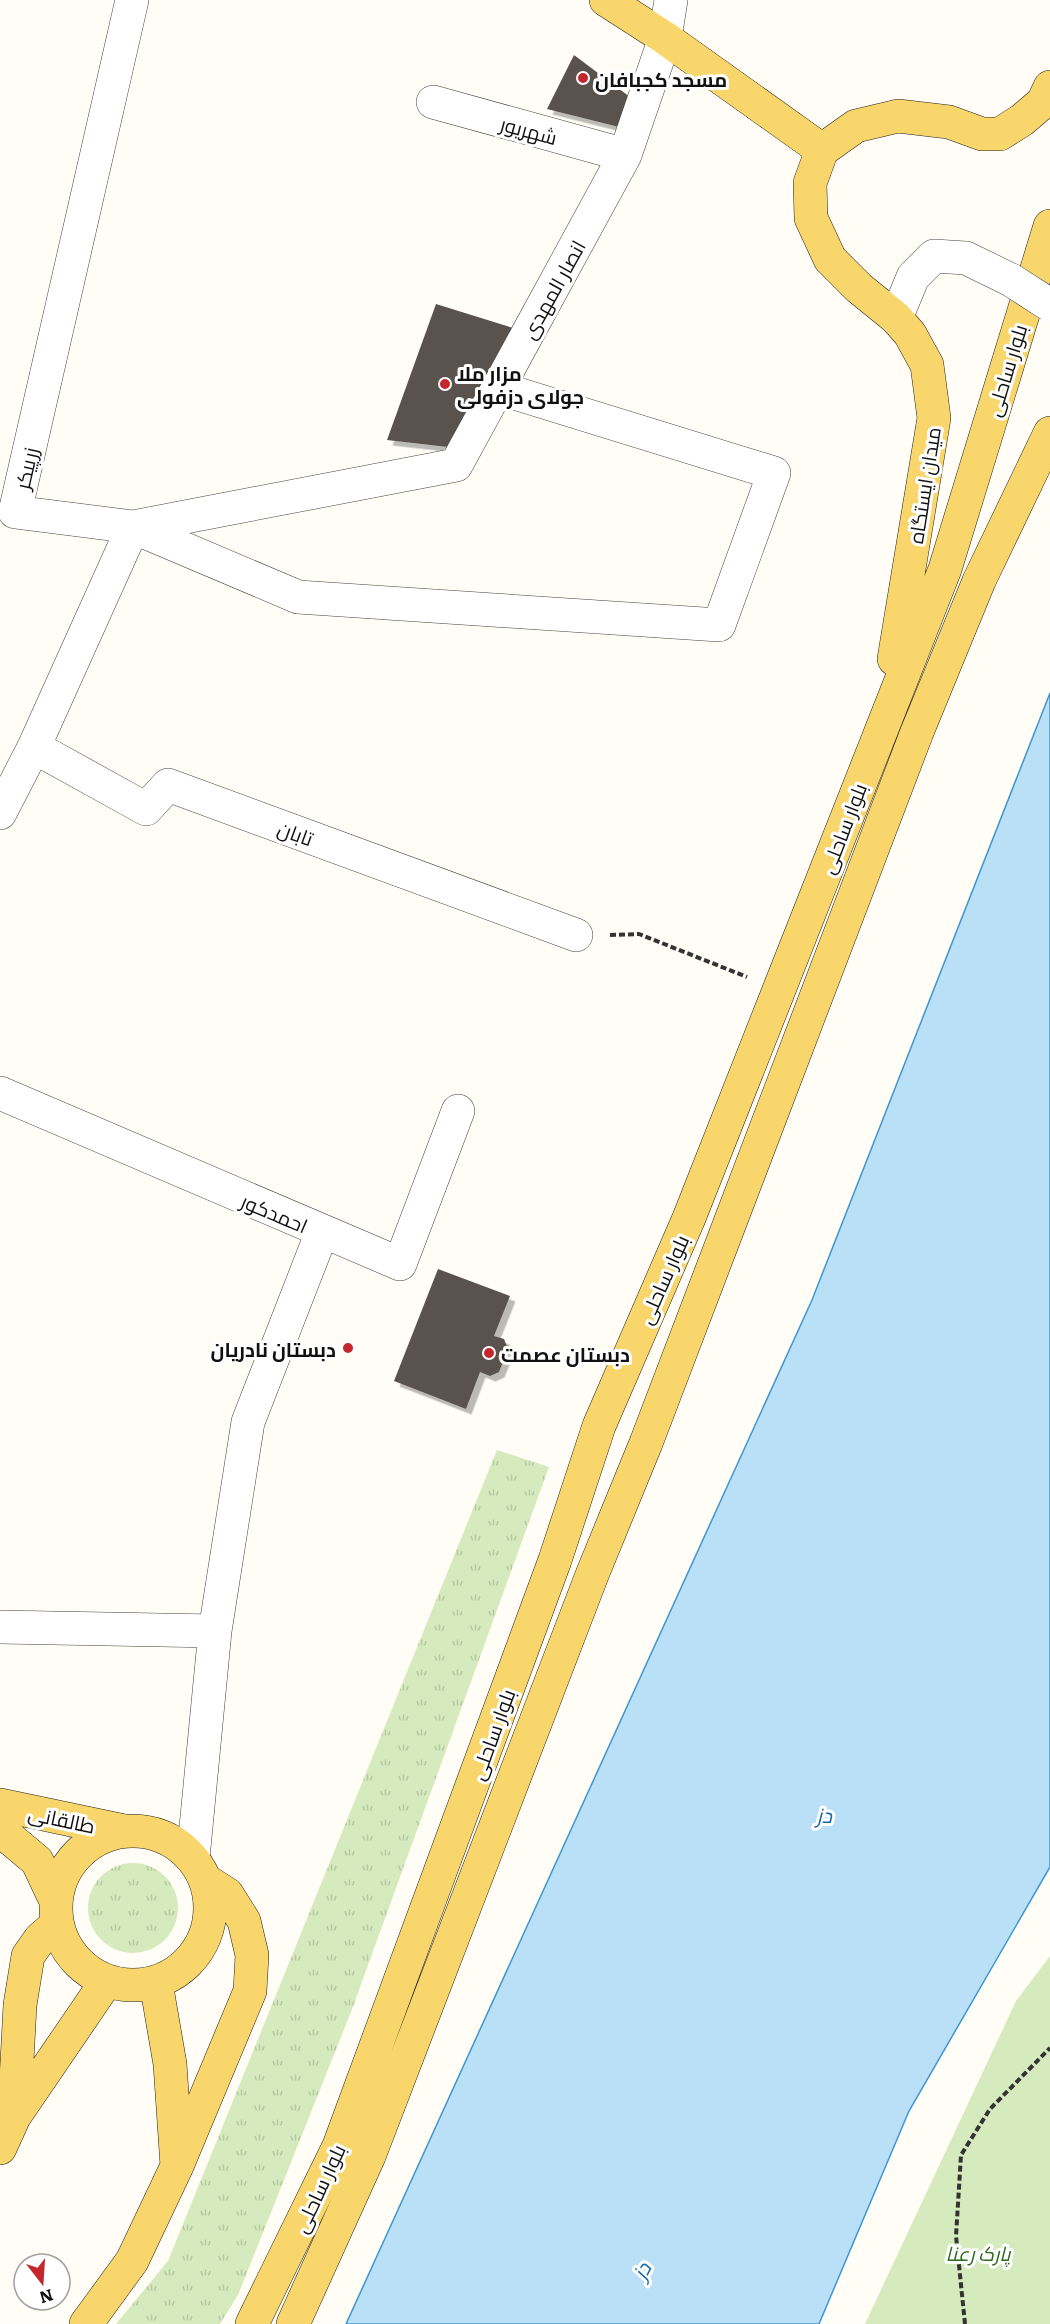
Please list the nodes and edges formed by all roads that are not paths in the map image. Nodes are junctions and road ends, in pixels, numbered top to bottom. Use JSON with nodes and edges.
{"nodes":[{"id":1,"x":132,"y":0,"type":"edge"},
{"id":2,"x":606,"y":0,"type":"edge"},
{"id":3,"x":671,"y":0,"type":"edge"},
{"id":4,"x":665,"y":38,"type":"junction"},
{"id":5,"x":1050,"y":87,"type":"edge"},
{"id":6,"x":433,"y":102,"type":"dead end"},
{"id":7,"x":822,"y":150,"type":"junction"},
{"id":8,"x":625,"y":155,"type":"junction"},
{"id":9,"x":1050,"y":226,"type":"edge"},
{"id":10,"x":1050,"y":305,"type":"edge"},
{"id":11,"x":896,"y":318,"type":"junction"},
{"id":12,"x":498,"y":388,"type":"junction"},
{"id":13,"x":1050,"y":433,"type":"edge"},
{"id":14,"x":8,"y":512,"type":"edge"},
{"id":15,"x":133,"y":526,"type":"junction"},
{"id":16,"x":882,"y":726,"type":"junction"},
{"id":17,"x":34,"y":747,"type":"junction"},
{"id":18,"x":0,"y":813,"type":"edge"},
{"id":19,"x":576,"y":935,"type":"road end"},
{"id":20,"x":0,"y":1093,"type":"edge"},
{"id":21,"x":458,"y":1111,"type":"dead end"},
{"id":22,"x":322,"y":1232,"type":"junction"},
{"id":23,"x":599,"y":1426,"type":"junction"},
{"id":24,"x":646,"y":1443,"type":"junction"},
{"id":25,"x":0,"y":1627,"type":"edge"},
{"id":26,"x":215,"y":1630,"type":"junction"},
{"id":27,"x":0,"y":1805,"type":"edge"},
{"id":28,"x":0,"y":1830,"type":"edge"},
{"id":29,"x":124,"y":1831,"type":"junction"},
{"id":30,"x":199,"y":1869,"type":"junction"},
{"id":31,"x":55,"y":1912,"type":"junction"},
{"id":32,"x":106,"y":1982,"type":"junction"},
{"id":33,"x":156,"y":1983,"type":"junction"},
{"id":34,"x":14,"y":2117,"type":"junction"},
{"id":35,"x":0,"y":2148,"type":"edge"},
{"id":36,"x":177,"y":2166,"type":"junction"},
{"id":37,"x":86,"y":2324,"type":"edge"},
{"id":38,"x":252,"y":2324,"type":"edge"},
{"id":39,"x":293,"y":2324,"type":"edge"}],
"edges":[{"from":1,"to":14,"type":"street","name":"زرپیکر"},
{"from":2,"to":4,"type":"main road"},
{"from":3,"to":4,"type":"street","name":"انصار المهدی"},
{"from":4,"to":7,"type":"main road"},
{"from":4,"to":8,"type":"street","name":"انصار المهدی"},
{"from":5,"to":7,"type":"main road"},
{"from":6,"to":8,"type":"street","name":"شهریور"},
{"from":7,"to":11,"type":"main road","name":"میدان ایستگاه"},
{"from":8,"to":12,"type":"street","name":"انصار المهدی"},
{"from":9,"to":16,"type":"main road","name":"بلوار ساحلی"},
{"from":10,"to":11,"type":"street","bridge":true},
{"from":11,"to":16,"type":"main road","name":"میدان ایستگاه"},
{"from":12,"to":15,"type":"street","name":"انصار المهدی"},
{"from":12,"to":15,"type":"street"},
{"from":13,"to":24,"type":"main road","name":"بلوار ساحلی"},
{"from":14,"to":15,"type":"street","name":"زرپیکر"},
{"from":15,"to":17,"type":"street"},
{"from":16,"to":23,"type":"main road","name":"بلوار ساحلی"},
{"from":17,"to":18,"type":"street"},
{"from":17,"to":19,"type":"street","name":"تابان"},
{"from":20,"to":22,"type":"street","name":"احمدکور"},
{"from":21,"to":22,"type":"street","name":"احمدکور"},
{"from":22,"to":26,"type":"street"},
{"from":23,"to":24,"type":"main road"},
{"from":23,"to":38,"type":"main road","name":"بلوار ساحلی"},
{"from":24,"to":39,"type":"main road","name":"بلوار ساحلی"},
{"from":25,"to":26,"type":"street"},
{"from":26,"to":30,"type":"street"},
{"from":27,"to":29,"type":"main road","name":"طالقانی"},
{"from":28,"to":31,"type":"main road","name":"طالقانی"},
{"from":29,"to":30,"type":"main road"},
{"from":29,"to":31,"type":"main road"},
{"from":30,"to":33,"type":"main road"},
{"from":30,"to":36,"type":"main road"},
{"from":31,"to":32,"type":"main road"},
{"from":31,"to":34,"type":"main road"},
{"from":32,"to":33,"type":"main road"},
{"from":32,"to":34,"type":"main road"},
{"from":33,"to":36,"type":"main road"},
{"from":34,"to":35,"type":"main road"},
{"from":36,"to":37,"type":"main road"}]}
